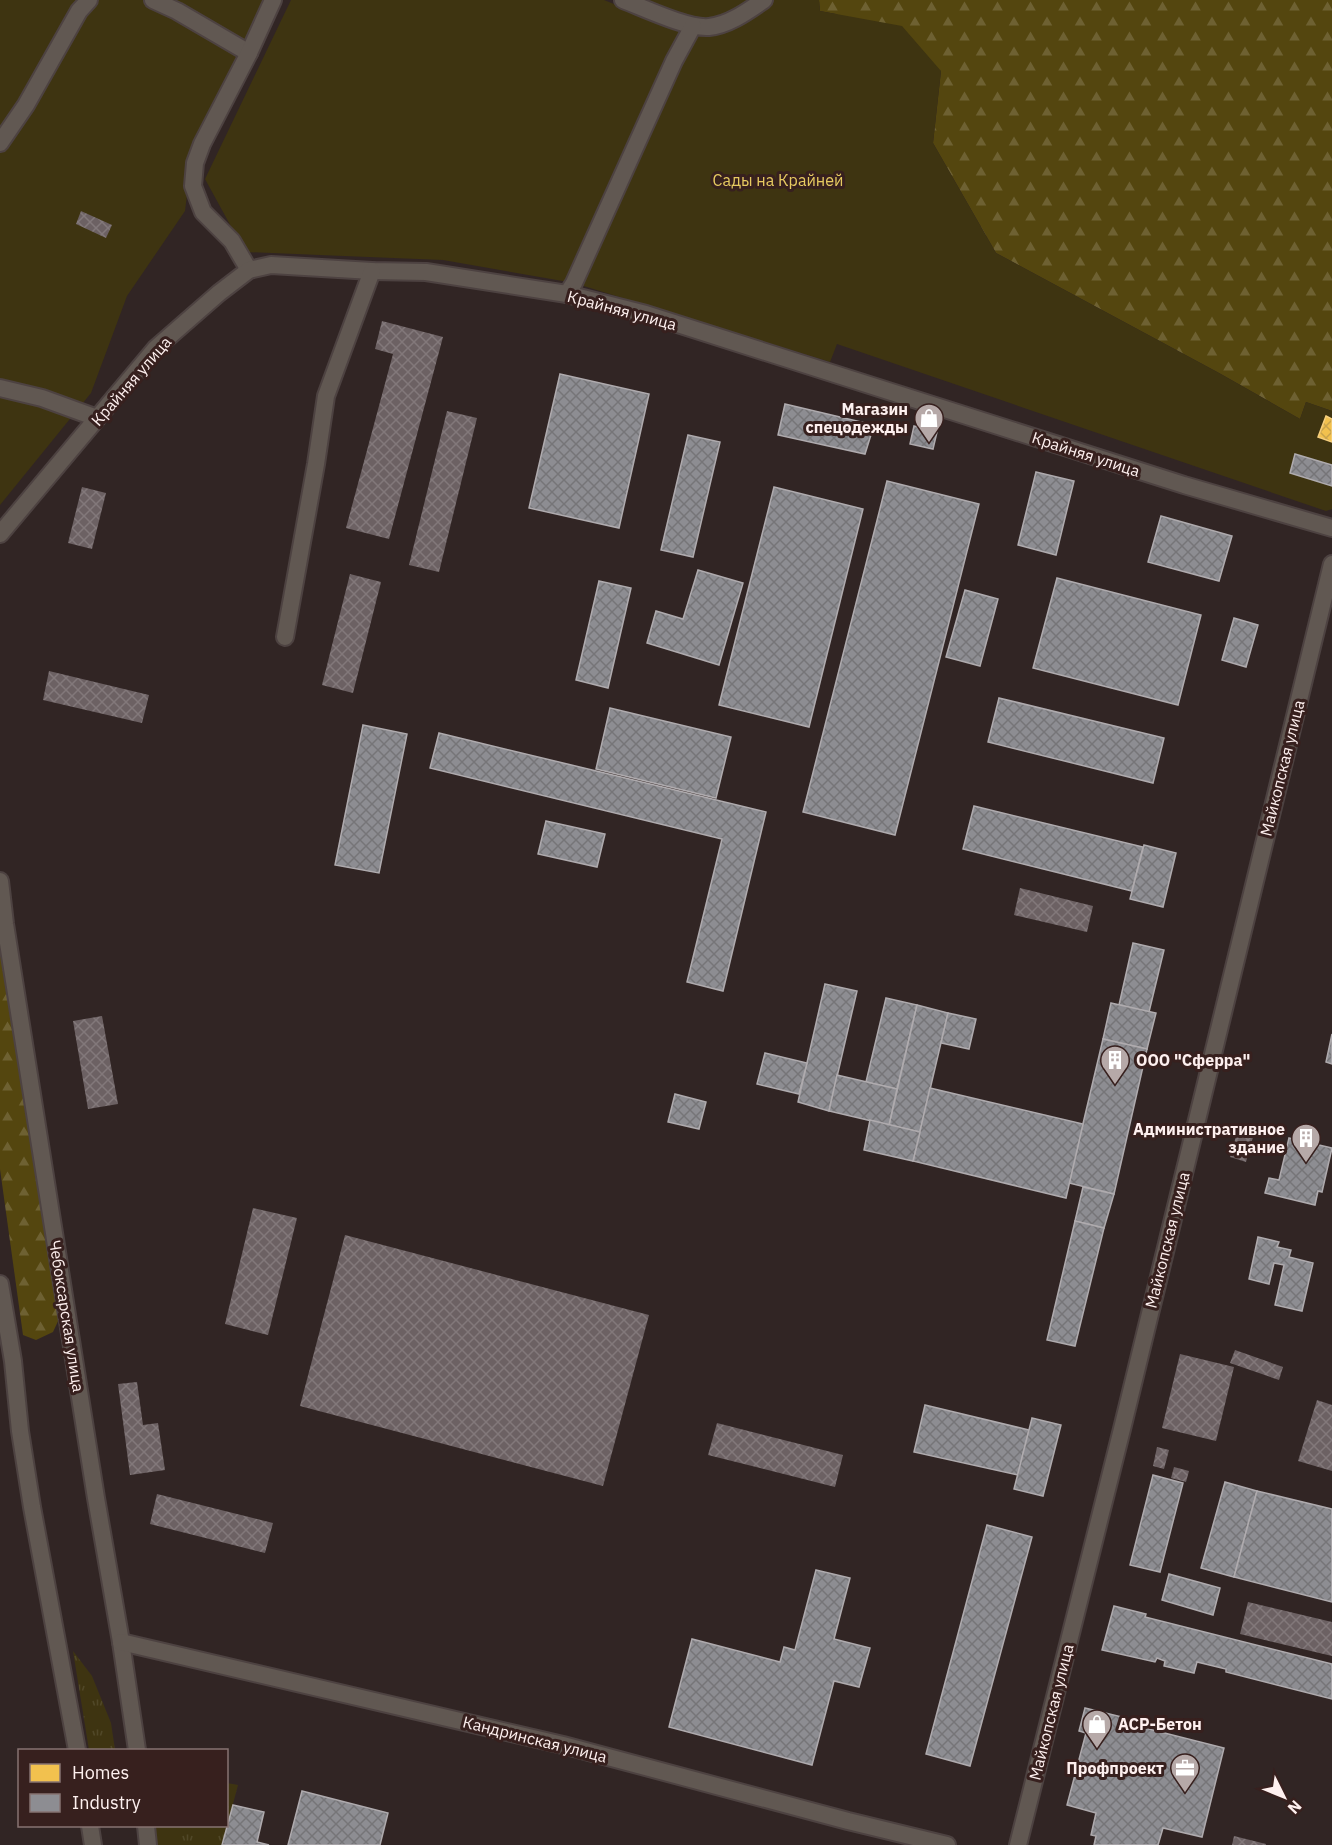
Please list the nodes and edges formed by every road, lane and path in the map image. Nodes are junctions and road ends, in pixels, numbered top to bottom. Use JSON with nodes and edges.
{"nodes":[{"id":1,"x":89,"y":0,"type":"edge"},
{"id":2,"x":153,"y":0,"type":"edge"},
{"id":3,"x":273,"y":0,"type":"edge"},
{"id":4,"x":623,"y":0,"type":"edge"},
{"id":5,"x":764,"y":0,"type":"edge"},
{"id":6,"x":693,"y":26,"type":"junction"},
{"id":7,"x":249,"y":53,"type":"junction"},
{"id":8,"x":0,"y":143,"type":"edge"},
{"id":9,"x":249,"y":270,"type":"junction"},
{"id":10,"x":372,"y":271,"type":"junction"},
{"id":11,"x":567,"y":294,"type":"junction"},
{"id":12,"x":0,"y":388,"type":"edge"},
{"id":13,"x":97,"y":418,"type":"junction"},
{"id":14,"x":1332,"y":528,"type":"edge"},
{"id":15,"x":0,"y":534,"type":"edge"},
{"id":16,"x":1332,"y":564,"type":"edge"},
{"id":17,"x":285,"y":637,"type":"dead end"},
{"id":18,"x":0,"y":881,"type":"edge"},
{"id":19,"x":0,"y":1284,"type":"edge"},
{"id":20,"x":121,"y":1642,"type":"junction"},
{"id":21,"x":76,"y":1749,"type":"edge"},
{"id":22,"x":137,"y":1749,"type":"edge"},
{"id":23,"x":90,"y":1827,"type":"edge"},
{"id":24,"x":146,"y":1827,"type":"edge"},
{"id":25,"x":93,"y":1845,"type":"edge"},
{"id":26,"x":148,"y":1845,"type":"edge"},
{"id":27,"x":947,"y":1845,"type":"edge"},
{"id":28,"x":1018,"y":1845,"type":"edge"}],
"edges":[{"from":1,"to":8,"type":"street"},
{"from":2,"to":7,"type":"street"},
{"from":3,"to":7,"type":"street"},
{"from":4,"to":6,"type":"street"},
{"from":5,"to":6,"type":"street"},
{"from":6,"to":11,"type":"street"},
{"from":7,"to":9,"type":"street"},
{"from":9,"to":10,"type":"street","name":"Крайняя улица"},
{"from":9,"to":13,"type":"street","name":"Крайняя улица"},
{"from":10,"to":11,"type":"street","name":"Крайняя улица"},
{"from":10,"to":17,"type":"street"},
{"from":11,"to":14,"type":"street","name":"Крайняя улица"},
{"from":12,"to":13,"type":"street"},
{"from":13,"to":15,"type":"street","name":"Крайняя улица"},
{"from":16,"to":28,"type":"street","name":"Майкопская улица"},
{"from":18,"to":20,"type":"street","name":"Чебоксарская улица"},
{"from":19,"to":21,"type":"street"},
{"from":20,"to":22,"type":"street","name":"Чебоксарская улица"},
{"from":20,"to":27,"type":"street","name":"Кандринская улица"},
{"from":23,"to":25,"type":"street"},
{"from":24,"to":26,"type":"street"}]}
